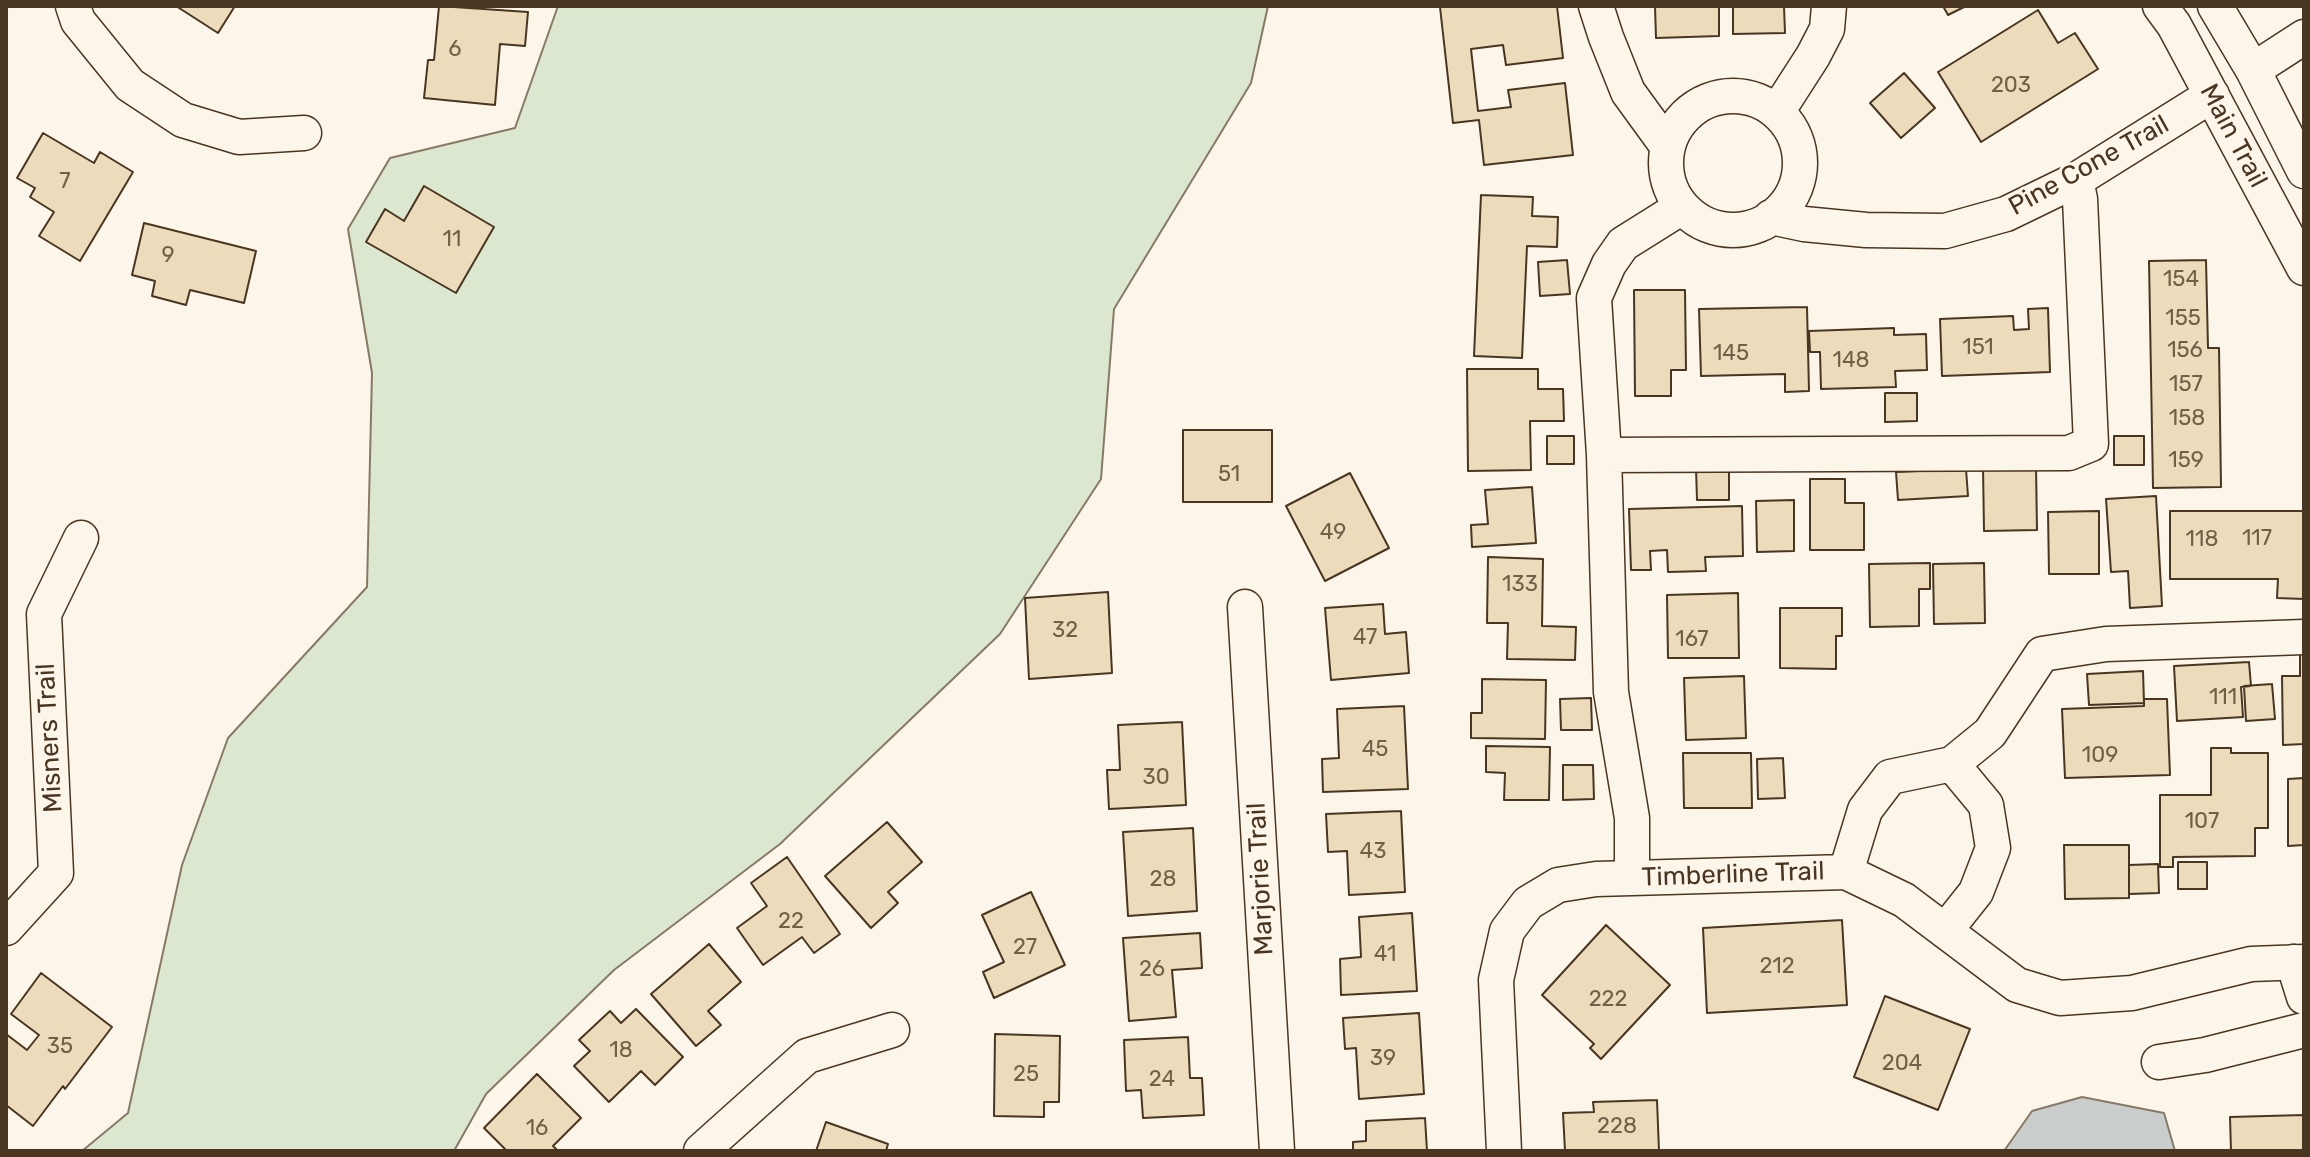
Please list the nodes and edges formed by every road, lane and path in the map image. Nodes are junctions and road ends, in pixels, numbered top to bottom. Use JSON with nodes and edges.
{"nodes":[{"id":1,"x":73,"y":6,"type":"edge"},
{"id":2,"x":1596,"y":6,"type":"edge"},
{"id":3,"x":1829,"y":6,"type":"edge"},
{"id":4,"x":2160,"y":6,"type":"edge"},
{"id":5,"x":2222,"y":18,"type":"edge"},
{"id":6,"x":2304,"y":37,"type":"edge"},
{"id":7,"x":2188,"y":52,"type":"junction"},
{"id":8,"x":2253,"y":70,"type":"junction"},
{"id":9,"x":2212,"y":95,"type":"junction"},
{"id":10,"x":1777,"y":112,"type":"junction"},
{"id":11,"x":2275,"y":112,"type":"junction"},
{"id":12,"x":304,"y":133,"type":"dead end"},
{"id":13,"x":2232,"y":134,"type":"junction"},
{"id":14,"x":1668,"y":147,"type":"junction"},
{"id":15,"x":2304,"y":171,"type":"edge"},
{"id":16,"x":2076,"y":180,"type":"junction"},
{"id":17,"x":1682,"y":207,"type":"junction"},
{"id":18,"x":1771,"y":217,"type":"junction"},
{"id":19,"x":2304,"y":268,"type":"edge"},
{"id":20,"x":1604,"y":455,"type":"junction"},
{"id":21,"x":81,"y":538,"type":"dead end"},
{"id":22,"x":1245,"y":607,"type":"dead end"},
{"id":23,"x":2304,"y":637,"type":"edge"},
{"id":24,"x":1952,"y":764,"type":"junction"},
{"id":25,"x":1846,"y":872,"type":"junction"},
{"id":26,"x":1632,"y":878,"type":"junction"},
{"id":27,"x":6,"y":928,"type":"edge"},
{"id":28,"x":1945,"y":931,"type":"junction"},
{"id":29,"x":2298,"y":962,"type":"edge"},
{"id":30,"x":2304,"y":997,"type":"edge"},
{"id":31,"x":892,"y":1030,"type":"dead end"},
{"id":32,"x":2304,"y":1030,"type":"edge"},
{"id":33,"x":2159,"y":1062,"type":"dead end"},
{"id":34,"x":701,"y":1151,"type":"edge"},
{"id":35,"x":1277,"y":1151,"type":"edge"},
{"id":36,"x":1504,"y":1151,"type":"edge"}],
"edges":[{"from":1,"to":12,"type":"street"},
{"from":2,"to":14,"type":"street"},
{"from":3,"to":10,"type":"street"},
{"from":4,"to":7,"type":"street","name":"Main Trail"},
{"from":5,"to":7,"type":"street"},
{"from":5,"to":8,"type":"street","name":"Main Trail"},
{"from":6,"to":8,"type":"street"},
{"from":7,"to":9,"type":"street","name":"Main Trail"},
{"from":8,"to":11,"type":"street","name":"Main Trail"},
{"from":9,"to":13,"type":"street","name":"Main Trail"},
{"from":9,"to":16,"type":"street","name":"Pine Cone Trail"},
{"from":10,"to":14,"type":"street"},
{"from":10,"to":18,"type":"street"},
{"from":11,"to":13,"type":"street"},
{"from":11,"to":15,"type":"street","name":"Main Trail"},
{"from":13,"to":19,"type":"street","name":"Main Trail"},
{"from":14,"to":17,"type":"street"},
{"from":16,"to":18,"type":"street","name":"Pine Cone Trail"},
{"from":16,"to":20,"type":"street"},
{"from":17,"to":18,"type":"street"},
{"from":17,"to":20,"type":"street"},
{"from":20,"to":26,"type":"street"},
{"from":21,"to":27,"type":"street","name":"Misners Trail"},
{"from":22,"to":35,"type":"street","name":"Marjorie Trail"},
{"from":23,"to":24,"type":"street"},
{"from":24,"to":25,"type":"street"},
{"from":24,"to":28,"type":"street"},
{"from":25,"to":26,"type":"street","name":"Timberline Trail"},
{"from":25,"to":28,"type":"street","name":"Timberline Trail"},
{"from":26,"to":36,"type":"street","name":"Timberline Trail"},
{"from":28,"to":29,"type":"street","name":"Timberline Trail"},
{"from":29,"to":30,"type":"street"},
{"from":31,"to":34,"type":"street"},
{"from":32,"to":33,"type":"street"}]}
